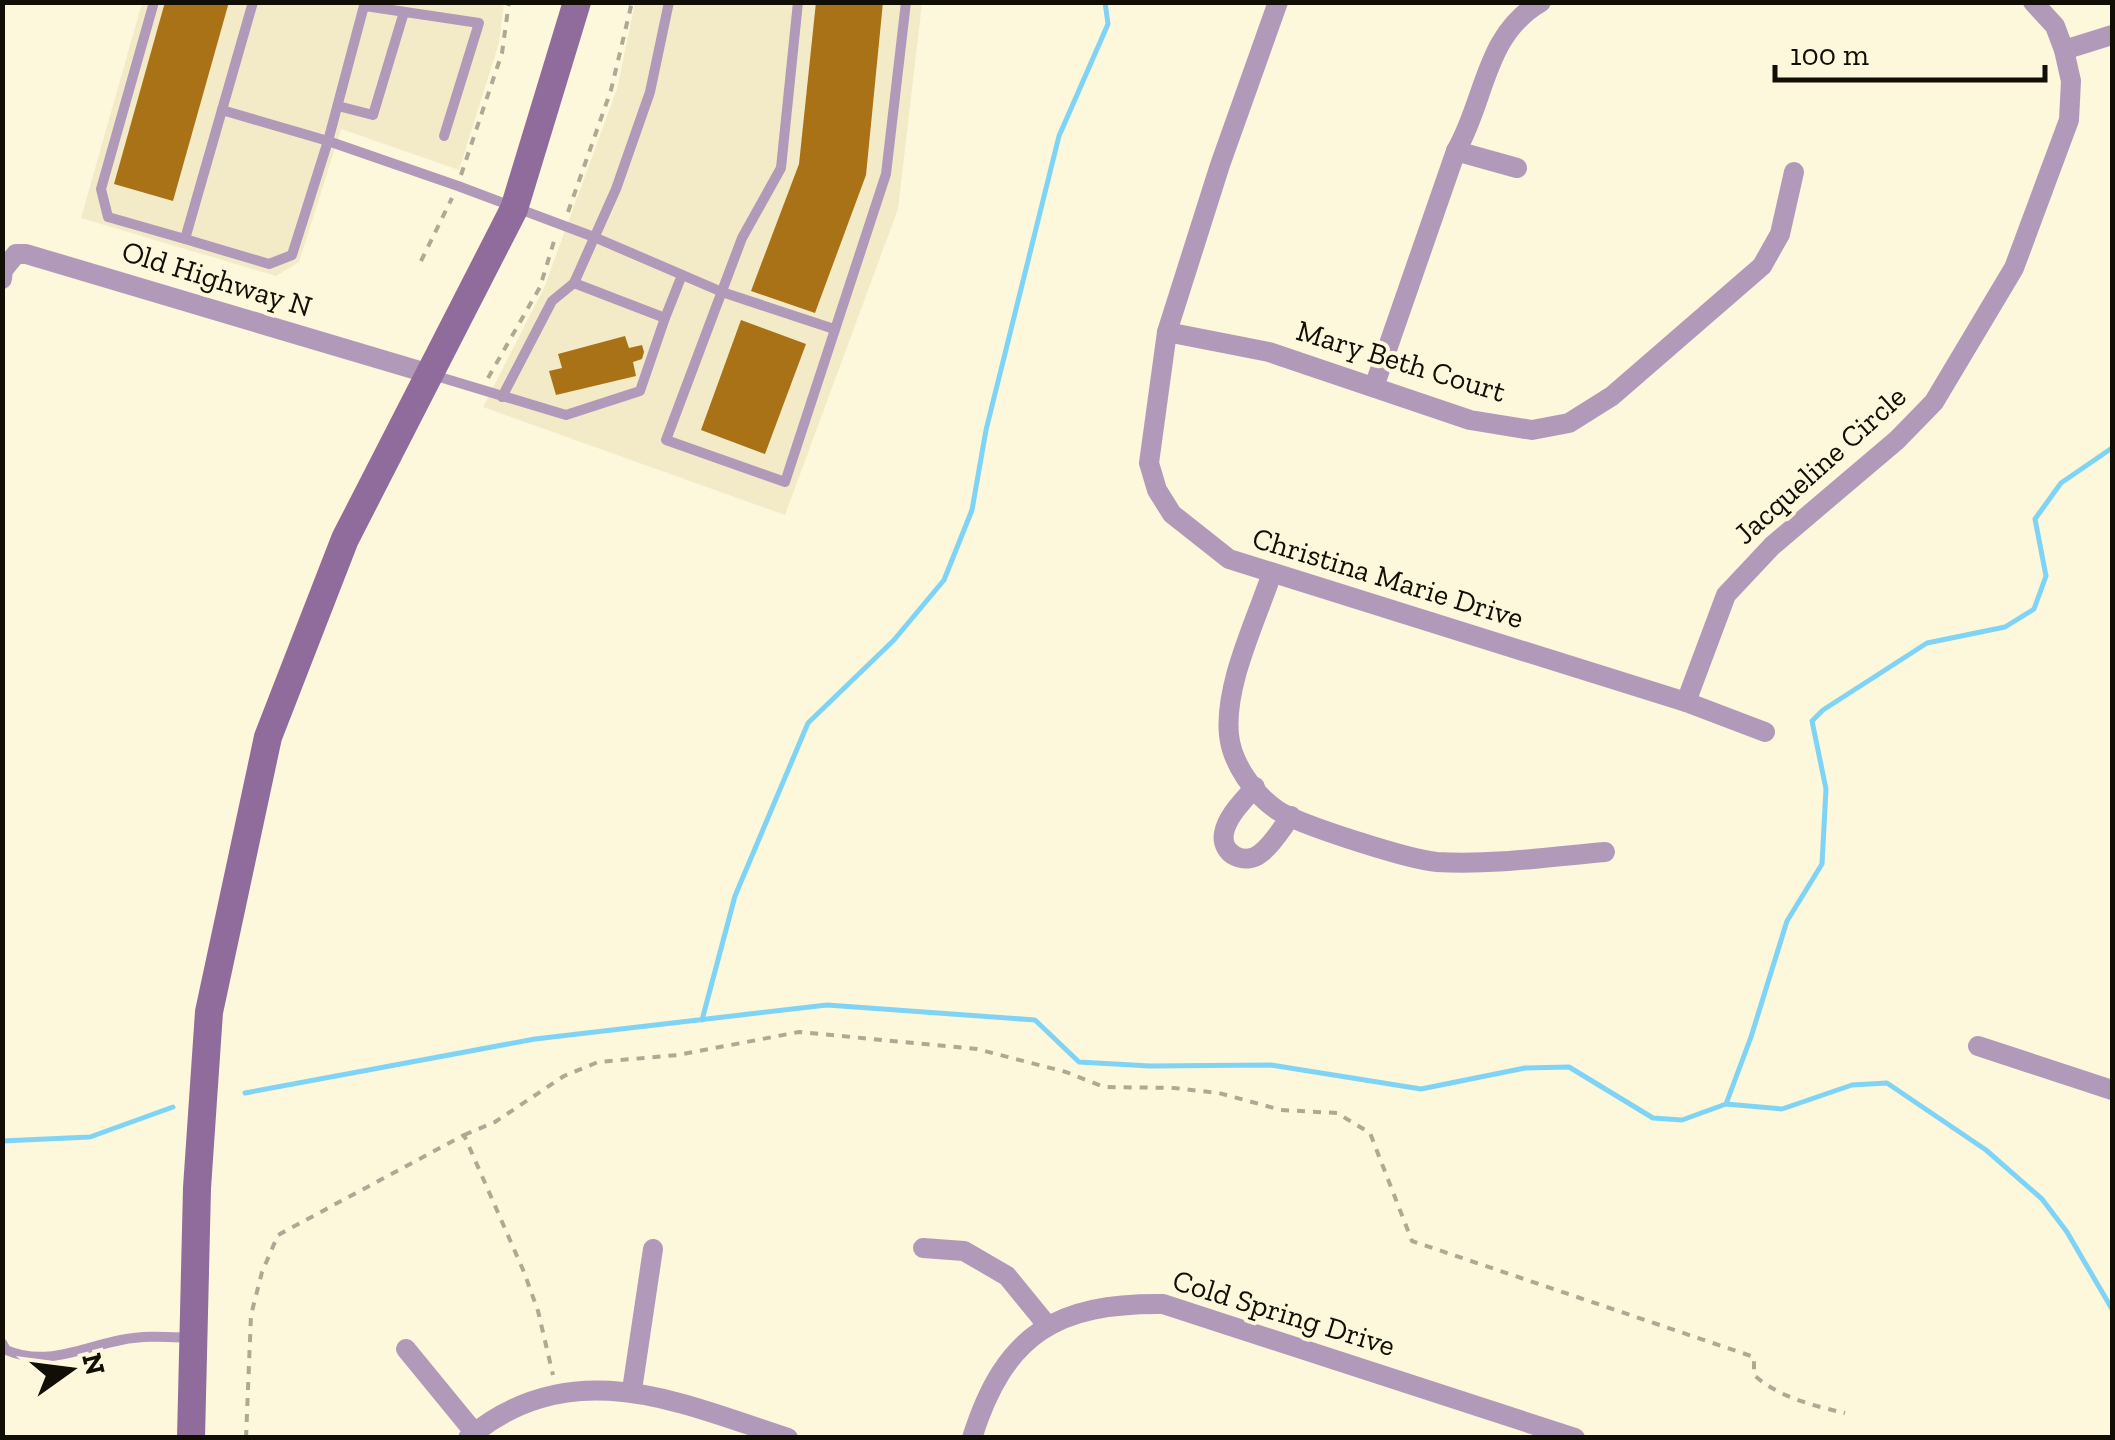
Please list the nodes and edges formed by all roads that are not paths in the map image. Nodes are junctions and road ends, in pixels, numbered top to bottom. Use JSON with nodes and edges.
{"nodes":[{"id":1,"x":154,"y":2,"type":"edge"},
{"id":2,"x":253,"y":2,"type":"edge"},
{"id":3,"x":577,"y":2,"type":"edge"},
{"id":4,"x":669,"y":2,"type":"edge"},
{"id":5,"x":798,"y":2,"type":"edge"},
{"id":6,"x":906,"y":2,"type":"edge"},
{"id":7,"x":1278,"y":2,"type":"edge"},
{"id":8,"x":1541,"y":2,"type":"edge"},
{"id":9,"x":2033,"y":2,"type":"edge"},
{"id":10,"x":365,"y":4,"type":"edge"},
{"id":11,"x":404,"y":12,"type":"junction"},
{"id":12,"x":2112,"y":35,"type":"edge"},
{"id":13,"x":2064,"y":50,"type":"junction"},
{"id":14,"x":338,"y":106,"type":"junction"},
{"id":15,"x":222,"y":110,"type":"junction"},
{"id":16,"x":444,"y":136,"type":"dead end"},
{"id":17,"x":328,"y":141,"type":"junction"},
{"id":18,"x":1456,"y":150,"type":"junction"},
{"id":19,"x":1517,"y":168,"type":"dead end"},
{"id":20,"x":1794,"y":172,"type":"dead end"},
{"id":21,"x":514,"y":209,"type":"junction"},
{"id":22,"x":594,"y":238,"type":"junction"},
{"id":23,"x":185,"y":239,"type":"junction"},
{"id":24,"x":682,"y":275,"type":"junction"},
{"id":25,"x":2,"y":279,"type":"edge"},
{"id":26,"x":574,"y":283,"type":"junction"},
{"id":27,"x":722,"y":292,"type":"junction"},
{"id":28,"x":665,"y":318,"type":"junction"},
{"id":29,"x":834,"y":330,"type":"junction"},
{"id":30,"x":1167,"y":332,"type":"junction"},
{"id":31,"x":430,"y":374,"type":"junction"},
{"id":32,"x":1374,"y":387,"type":"junction"},
{"id":33,"x":502,"y":397,"type":"junction"},
{"id":34,"x":1272,"y":574,"type":"junction"},
{"id":35,"x":1686,"y":702,"type":"junction"},
{"id":36,"x":1765,"y":732,"type":"dead end"},
{"id":37,"x":1255,"y":788,"type":"junction"},
{"id":38,"x":1292,"y":816,"type":"junction"},
{"id":39,"x":1606,"y":852,"type":"dead end"},
{"id":40,"x":1978,"y":1046,"type":"dead end"},
{"id":41,"x":2112,"y":1090,"type":"edge"},
{"id":42,"x":923,"y":1248,"type":"dead end"},
{"id":43,"x":653,"y":1249,"type":"dead end"},
{"id":44,"x":1048,"y":1325,"type":"junction"},
{"id":45,"x":193,"y":1338,"type":"junction"},
{"id":46,"x":2,"y":1343,"type":"edge"},
{"id":47,"x":406,"y":1348,"type":"dead end"},
{"id":48,"x":632,"y":1390,"type":"junction"},
{"id":49,"x":471,"y":1435,"type":"edge"},
{"id":50,"x":191,"y":1438,"type":"edge"},
{"id":51,"x":788,"y":1438,"type":"edge"},
{"id":52,"x":972,"y":1438,"type":"edge"},
{"id":53,"x":1576,"y":1438,"type":"edge"}],
"edges":[{"from":1,"to":23,"type":"lane"},
{"from":2,"to":15,"type":"lane"},
{"from":3,"to":21,"type":"main road"},
{"from":4,"to":22,"type":"lane"},
{"from":5,"to":27,"type":"lane"},
{"from":6,"to":29,"type":"lane"},
{"from":7,"to":30,"type":"street","name":"Christina Marie Drive"},
{"from":8,"to":18,"type":"street"},
{"from":9,"to":13,"type":"street","name":"Jacqueline Circle"},
{"from":10,"to":11,"type":"lane"},
{"from":10,"to":14,"type":"lane"},
{"from":11,"to":14,"type":"lane"},
{"from":11,"to":16,"type":"lane"},
{"from":12,"to":13,"type":"street"},
{"from":13,"to":35,"type":"street","name":"Jacqueline Circle"},
{"from":14,"to":17,"type":"lane"},
{"from":15,"to":17,"type":"lane"},
{"from":15,"to":23,"type":"lane"},
{"from":17,"to":21,"type":"lane"},
{"from":17,"to":23,"type":"lane"},
{"from":18,"to":19,"type":"street"},
{"from":18,"to":32,"type":"street"},
{"from":20,"to":32,"type":"street","name":"Mary Beth Court"},
{"from":21,"to":22,"type":"lane"},
{"from":21,"to":31,"type":"main road"},
{"from":22,"to":24,"type":"lane"},
{"from":22,"to":26,"type":"lane"},
{"from":24,"to":27,"type":"lane"},
{"from":24,"to":28,"type":"lane"},
{"from":25,"to":31,"type":"street","name":"Old Highway N"},
{"from":26,"to":28,"type":"lane"},
{"from":26,"to":33,"type":"lane"},
{"from":27,"to":29,"type":"lane"},
{"from":27,"to":29,"type":"lane"},
{"from":28,"to":33,"type":"lane"},
{"from":30,"to":32,"type":"street","name":"Mary Beth Court"},
{"from":30,"to":34,"type":"street","name":"Christina Marie Drive"},
{"from":31,"to":33,"type":"lane"},
{"from":31,"to":45,"type":"main road"},
{"from":34,"to":35,"type":"street","name":"Christina Marie Drive"},
{"from":34,"to":37,"type":"street"},
{"from":35,"to":36,"type":"street","name":"Christina Marie Drive"},
{"from":37,"to":38,"type":"street"},
{"from":37,"to":38,"type":"street"},
{"from":38,"to":39,"type":"street"},
{"from":40,"to":41,"type":"street"},
{"from":42,"to":44,"type":"street"},
{"from":43,"to":48,"type":"street"},
{"from":44,"to":52,"type":"street","name":"Cold Spring Drive"},
{"from":44,"to":53,"type":"street","name":"Cold Spring Drive"},
{"from":45,"to":46,"type":"lane"},
{"from":45,"to":50,"type":"main road"},
{"from":47,"to":49,"type":"street"},
{"from":48,"to":49,"type":"street"},
{"from":48,"to":51,"type":"street"}]}
